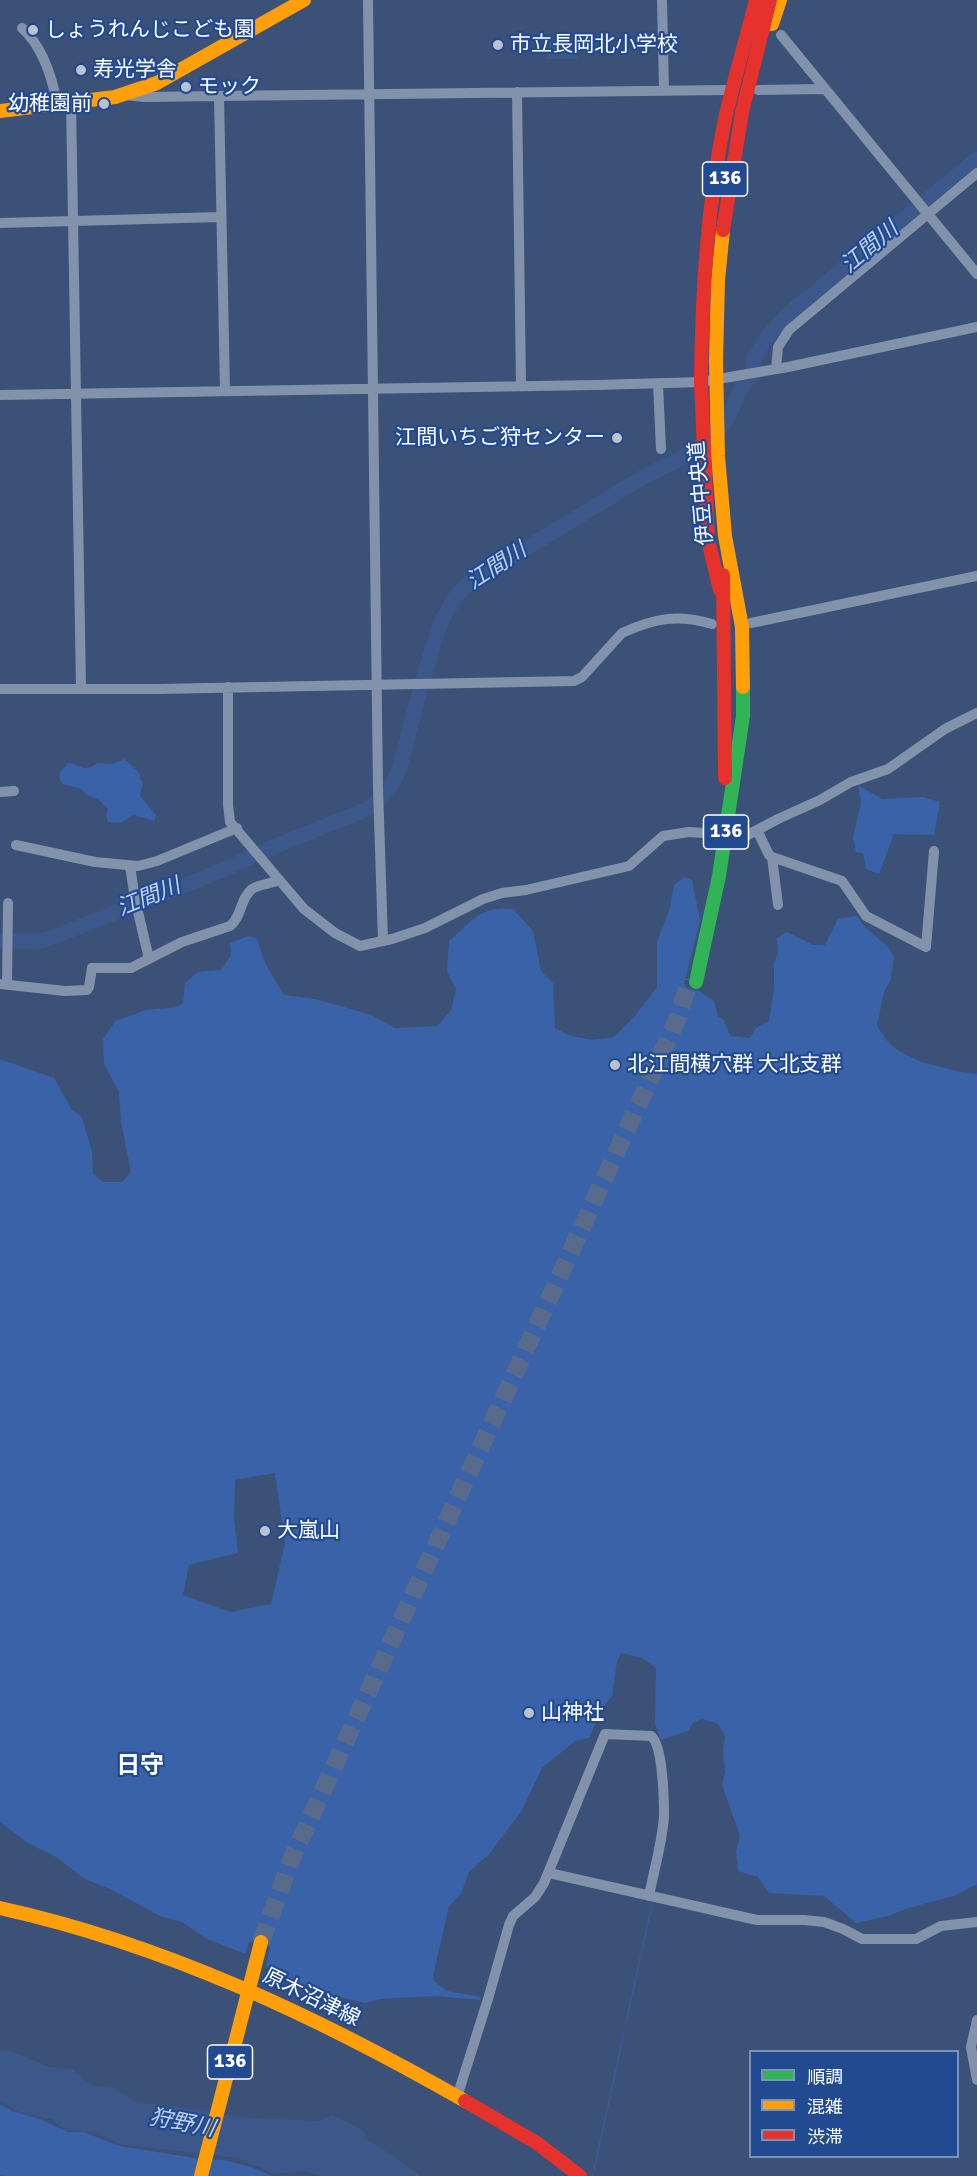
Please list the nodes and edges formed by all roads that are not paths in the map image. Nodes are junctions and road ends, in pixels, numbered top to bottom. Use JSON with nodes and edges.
{"nodes":[{"id":1,"x":304,"y":0,"type":"edge"},
{"id":2,"x":368,"y":0,"type":"edge"},
{"id":3,"x":662,"y":0,"type":"edge"},
{"id":4,"x":756,"y":0,"type":"edge"},
{"id":5,"x":770,"y":0,"type":"edge"},
{"id":6,"x":780,"y":0,"type":"edge"},
{"id":7,"x":22,"y":28,"type":"dead end"},
{"id":8,"x":781,"y":35,"type":"dead end"},
{"id":9,"x":824,"y":89,"type":"junction"},
{"id":10,"x":664,"y":90,"type":"junction"},
{"id":11,"x":728,"y":90,"type":"dead end"},
{"id":12,"x":758,"y":90,"type":"dead end"},
{"id":13,"x":517,"y":92,"type":"junction"},
{"id":14,"x":124,"y":94,"type":"junction"},
{"id":15,"x":368,"y":94,"type":"junction"},
{"id":16,"x":219,"y":96,"type":"junction"},
{"id":17,"x":64,"y":103,"type":"junction"},
{"id":18,"x":0,"y":111,"type":"edge"},
{"id":19,"x":977,"y":173,"type":"edge"},
{"id":20,"x":926,"y":213,"type":"junction"},
{"id":21,"x":221,"y":217,"type":"junction"},
{"id":22,"x":72,"y":220,"type":"junction"},
{"id":23,"x":0,"y":223,"type":"edge"},
{"id":24,"x":977,"y":274,"type":"edge"},
{"id":25,"x":977,"y":327,"type":"edge"},
{"id":26,"x":713,"y":362,"type":"junction"},
{"id":27,"x":771,"y":370,"type":"junction"},
{"id":28,"x":722,"y":379,"type":"junction"},
{"id":29,"x":701,"y":382,"type":"junction"},
{"id":30,"x":658,"y":384,"type":"junction"},
{"id":31,"x":521,"y":386,"type":"junction"},
{"id":32,"x":373,"y":388,"type":"junction"},
{"id":33,"x":225,"y":391,"type":"junction"},
{"id":34,"x":75,"y":394,"type":"junction"},
{"id":35,"x":0,"y":395,"type":"edge"},
{"id":36,"x":661,"y":450,"type":"dead end"},
{"id":37,"x":716,"y":453,"type":"junction"},
{"id":38,"x":977,"y":576,"type":"edge"},
{"id":39,"x":751,"y":623,"type":"dead end"},
{"id":40,"x":712,"y":624,"type":"dead end"},
{"id":41,"x":377,"y":684,"type":"junction"},
{"id":42,"x":228,"y":687,"type":"junction"},
{"id":43,"x":81,"y":688,"type":"junction"},
{"id":44,"x":0,"y":689,"type":"edge"},
{"id":45,"x":977,"y":713,"type":"edge"},
{"id":46,"x":14,"y":791,"type":"dead end"},
{"id":47,"x":0,"y":792,"type":"edge"},
{"id":48,"x":237,"y":828,"type":"junction"},
{"id":49,"x":758,"y":830,"type":"junction"},
{"id":50,"x":717,"y":837,"type":"dead end"},
{"id":51,"x":731,"y":839,"type":"dead end"},
{"id":52,"x":16,"y":845,"type":"dead end"},
{"id":53,"x":934,"y":851,"type":"dead end"},
{"id":54,"x":772,"y":857,"type":"junction"},
{"id":55,"x":130,"y":866,"type":"junction"},
{"id":56,"x":279,"y":880,"type":"junction"},
{"id":57,"x":8,"y":903,"type":"dead end"},
{"id":58,"x":778,"y":905,"type":"dead end"},
{"id":59,"x":383,"y":941,"type":"junction"},
{"id":60,"x":149,"y":959,"type":"junction"},
{"id":61,"x":4,"y":984,"type":"edge"},
{"id":62,"x":549,"y":1873,"type":"junction"},
{"id":63,"x":649,"y":1896,"type":"junction"},
{"id":64,"x":0,"y":1908,"type":"edge"},
{"id":65,"x":977,"y":1922,"type":"edge"},
{"id":66,"x":262,"y":1946,"type":"tunnel mouth"},
{"id":67,"x":977,"y":2020,"type":"edge"},
{"id":68,"x":977,"y":2080,"type":"edge"},
{"id":69,"x":457,"y":2097,"type":"junction"},
{"id":70,"x":203,"y":2176,"type":"edge"},
{"id":71,"x":580,"y":2176,"type":"edge"}],
"edges":[{"from":1,"to":14,"type":"main road"},
{"from":2,"to":15,"type":"street"},
{"from":3,"to":10,"type":"street"},
{"from":4,"to":26,"type":"main road","name":"伊豆中央道","number":"136"},
{"from":4,"to":29,"type":"main road"},
{"from":5,"to":26,"type":"main road","name":"伊豆中央道","number":"136"},
{"from":6,"to":28,"type":"main road"},
{"from":7,"to":17,"type":"street"},
{"from":8,"to":9,"type":"street"},
{"from":9,"to":12,"type":"street"},
{"from":9,"to":20,"type":"street"},
{"from":10,"to":11,"type":"street"},
{"from":10,"to":13,"type":"street"},
{"from":13,"to":15,"type":"street"},
{"from":13,"to":31,"type":"street"},
{"from":14,"to":16,"type":"street"},
{"from":14,"to":17,"type":"main road"},
{"from":15,"to":16,"type":"street"},
{"from":15,"to":32,"type":"street"},
{"from":16,"to":21,"type":"street"},
{"from":17,"to":18,"type":"main road"},
{"from":17,"to":22,"type":"street"},
{"from":19,"to":20,"type":"street"},
{"from":20,"to":24,"type":"street"},
{"from":20,"to":27,"type":"street"},
{"from":21,"to":22,"type":"street"},
{"from":21,"to":33,"type":"street"},
{"from":22,"to":23,"type":"street"},
{"from":22,"to":34,"type":"street"},
{"from":25,"to":27,"type":"street"},
{"from":26,"to":37,"type":"main road","name":"伊豆中央道","number":"136"},
{"from":27,"to":28,"type":"street"},
{"from":28,"to":29,"type":"street"},
{"from":28,"to":37,"type":"main road","number":"136"},
{"from":29,"to":30,"type":"street"},
{"from":29,"to":37,"type":"main road"},
{"from":30,"to":31,"type":"street"},
{"from":30,"to":36,"type":"street"},
{"from":31,"to":32,"type":"street"},
{"from":32,"to":33,"type":"street"},
{"from":32,"to":41,"type":"street"},
{"from":33,"to":34,"type":"street"},
{"from":34,"to":35,"type":"street"},
{"from":34,"to":43,"type":"street"},
{"from":37,"to":37,"type":"main road","number":"136"},
{"from":38,"to":39,"type":"street"},
{"from":40,"to":41,"type":"street"},
{"from":41,"to":42,"type":"street"},
{"from":41,"to":59,"type":"street"},
{"from":42,"to":43,"type":"street"},
{"from":42,"to":48,"type":"street"},
{"from":43,"to":44,"type":"street"},
{"from":45,"to":49,"type":"street"},
{"from":46,"to":47,"type":"street"},
{"from":48,"to":55,"type":"street"},
{"from":48,"to":56,"type":"street"},
{"from":49,"to":51,"type":"street"},
{"from":49,"to":54,"type":"street"},
{"from":50,"to":59,"type":"street"},
{"from":52,"to":55,"type":"street"},
{"from":53,"to":54,"type":"street"},
{"from":54,"to":58,"type":"street"},
{"from":55,"to":60,"type":"street"},
{"from":56,"to":59,"type":"street"},
{"from":56,"to":60,"type":"street"},
{"from":57,"to":61,"type":"street"},
{"from":60,"to":61,"type":"street"},
{"from":62,"to":63,"type":"street"},
{"from":62,"to":63,"type":"street"},
{"from":62,"to":69,"type":"street"},
{"from":63,"to":65,"type":"street"},
{"from":64,"to":69,"type":"main road","name":"原木沼津線"},
{"from":66,"to":70,"type":"main road","number":"136"},
{"from":67,"to":68,"type":"street"},
{"from":69,"to":71,"type":"main road","name":"原木沼津線"}]}
